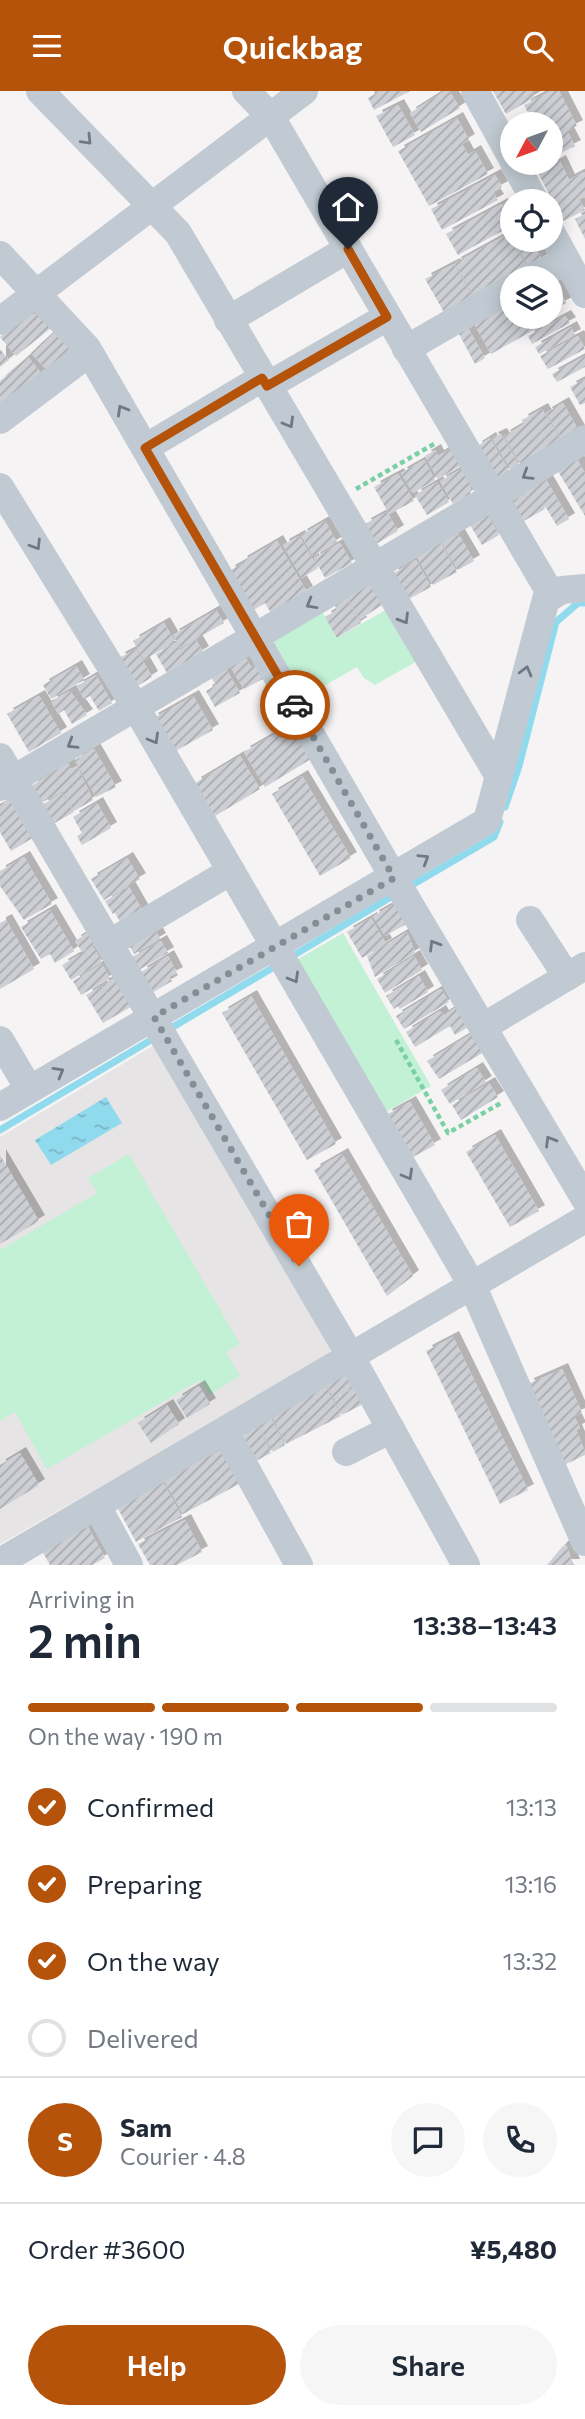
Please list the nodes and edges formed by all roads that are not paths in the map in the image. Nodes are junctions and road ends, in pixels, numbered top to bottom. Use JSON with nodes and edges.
{"nodes":[{"id":1,"x":40,"y":91,"type":"edge"},
{"id":2,"x":246,"y":91,"type":"edge"},
{"id":3,"x":304,"y":91,"type":"edge"},
{"id":4,"x":475,"y":91,"type":"edge"},
{"id":5,"x":271,"y":117,"type":"junction"},
{"id":6,"x":500,"y":137,"type":"edge"},
{"id":7,"x":152,"y":206,"type":"junction"},
{"id":8,"x":348,"y":249,"type":"junction"},
{"id":9,"x":562,"y":252,"type":"edge"},
{"id":10,"x":0,"y":255,"type":"edge"},
{"id":11,"x":568,"y":262,"type":"junction"},
{"id":12,"x":558,"y":266,"type":"edge"},
{"id":13,"x":37,"y":293,"type":"junction"},
{"id":14,"x":585,"y":294,"type":"edge"},
{"id":15,"x":500,"y":295,"type":"edge"},
{"id":16,"x":387,"y":317,"type":"junction"},
{"id":17,"x":228,"y":320,"type":"junction"},
{"id":18,"x":0,"y":321,"type":"edge"},
{"id":19,"x":406,"y":349,"type":"junction"},
{"id":20,"x":89,"y":353,"type":"junction"},
{"id":21,"x":265,"y":382,"type":"junction"},
{"id":22,"x":0,"y":420,"type":"edge"},
{"id":23,"x":585,"y":439,"type":"edge"},
{"id":24,"x":145,"y":448,"type":"junction"},
{"id":25,"x":0,"y":487,"type":"edge"},
{"id":26,"x":494,"y":496,"type":"junction"},
{"id":27,"x":373,"y":568,"type":"junction"},
{"id":28,"x":585,"y":588,"type":"edge"},
{"id":29,"x":552,"y":596,"type":"junction"},
{"id":30,"x":255,"y":635,"type":"junction"},
{"id":31,"x":135,"y":706,"type":"junction"},
{"id":32,"x":4,"y":774,"type":"edge"},
{"id":33,"x":498,"y":775,"type":"junction"},
{"id":34,"x":231,"y":871,"type":"junction"},
{"id":35,"x":394,"y":878,"type":"junction"},
{"id":36,"x":530,"y":919,"type":"dead end"},
{"id":37,"x":110,"y":943,"type":"junction"},
{"id":38,"x":276,"y":947,"type":"junction"},
{"id":39,"x":576,"y":972,"type":"edge"},
{"id":40,"x":154,"y":1017,"type":"junction"},
{"id":41,"x":483,"y":1027,"type":"junction"},
{"id":42,"x":0,"y":1040,"type":"edge"},
{"id":43,"x":29,"y":1089,"type":"junction"},
{"id":44,"x":0,"y":1107,"type":"edge"},
{"id":45,"x":585,"y":1199,"type":"edge"},
{"id":46,"x":585,"y":1219,"type":"edge"},
{"id":47,"x":472,"y":1285,"type":"junction"},
{"id":48,"x":351,"y":1357,"type":"junction"},
{"id":49,"x":390,"y":1429,"type":"junction"},
{"id":50,"x":225,"y":1431,"type":"junction"},
{"id":51,"x":346,"y":1452,"type":"dead end"},
{"id":52,"x":97,"y":1506,"type":"junction"},
{"id":53,"x":585,"y":1542,"type":"edge"},
{"id":54,"x":0,"y":1562,"type":"edge"},
{"id":55,"x":129,"y":1565,"type":"edge"},
{"id":56,"x":299,"y":1565,"type":"edge"},
{"id":57,"x":466,"y":1565,"type":"edge"}],
"edges":[{"from":1,"to":7,"type":"street","one_way":true},
{"from":2,"to":5,"type":"street"},
{"from":3,"to":5,"type":"street"},
{"from":4,"to":6,"type":"street"},
{"from":5,"to":7,"type":"street"},
{"from":5,"to":8,"type":"street"},
{"from":7,"to":13,"type":"street"},
{"from":7,"to":17,"type":"street"},
{"from":8,"to":16,"type":"street"},
{"from":8,"to":17,"type":"street"},
{"from":9,"to":11,"type":"street"},
{"from":10,"to":13,"type":"street"},
{"from":11,"to":12,"type":"street"},
{"from":11,"to":14,"type":"street"},
{"from":13,"to":18,"type":"street"},
{"from":13,"to":20,"type":"street"},
{"from":15,"to":19,"type":"street"},
{"from":16,"to":19,"type":"street"},
{"from":16,"to":21,"type":"street"},
{"from":17,"to":21,"type":"street"},
{"from":19,"to":26,"type":"street"},
{"from":20,"to":22,"type":"street"},
{"from":24,"to":20,"type":"street","one_way":true},
{"from":21,"to":24,"type":"street"},
{"from":21,"to":27,"type":"street","one_way":true},
{"from":23,"to":26,"type":"street","one_way":true},
{"from":24,"to":30,"type":"street"},
{"from":25,"to":31,"type":"street","one_way":true},
{"from":26,"to":27,"type":"street"},
{"from":26,"to":29,"type":"street"},
{"from":27,"to":30,"type":"street","one_way":true},
{"from":27,"to":33,"type":"street","one_way":true},
{"from":28,"to":29,"type":"street"},
{"from":33,"to":29,"type":"street","one_way":true},
{"from":30,"to":31,"type":"street"},
{"from":30,"to":35,"type":"street"},
{"from":31,"to":32,"type":"street","one_way":true},
{"from":31,"to":34,"type":"street","one_way":true},
{"from":32,"to":37,"type":"street"},
{"from":35,"to":33,"type":"street","one_way":true},
{"from":34,"to":37,"type":"street"},
{"from":34,"to":38,"type":"street"},
{"from":35,"to":38,"type":"street"},
{"from":41,"to":35,"type":"street","one_way":true},
{"from":36,"to":39,"type":"street"},
{"from":37,"to":40,"type":"street"},
{"from":38,"to":40,"type":"street"},
{"from":38,"to":47,"type":"street","one_way":true},
{"from":39,"to":41,"type":"street"},
{"from":43,"to":40,"type":"street","one_way":true},
{"from":40,"to":48,"type":"street"},
{"from":45,"to":41,"type":"street","one_way":true},
{"from":42,"to":43,"type":"street"},
{"from":43,"to":44,"type":"street"},
{"from":46,"to":47,"type":"street"},
{"from":47,"to":48,"type":"street"},
{"from":47,"to":53,"type":"street"},
{"from":48,"to":49,"type":"street"},
{"from":48,"to":50,"type":"street"},
{"from":49,"to":51,"type":"street"},
{"from":49,"to":57,"type":"street"},
{"from":50,"to":52,"type":"street"},
{"from":50,"to":56,"type":"street"},
{"from":52,"to":54,"type":"street"},
{"from":52,"to":55,"type":"street"}]}
